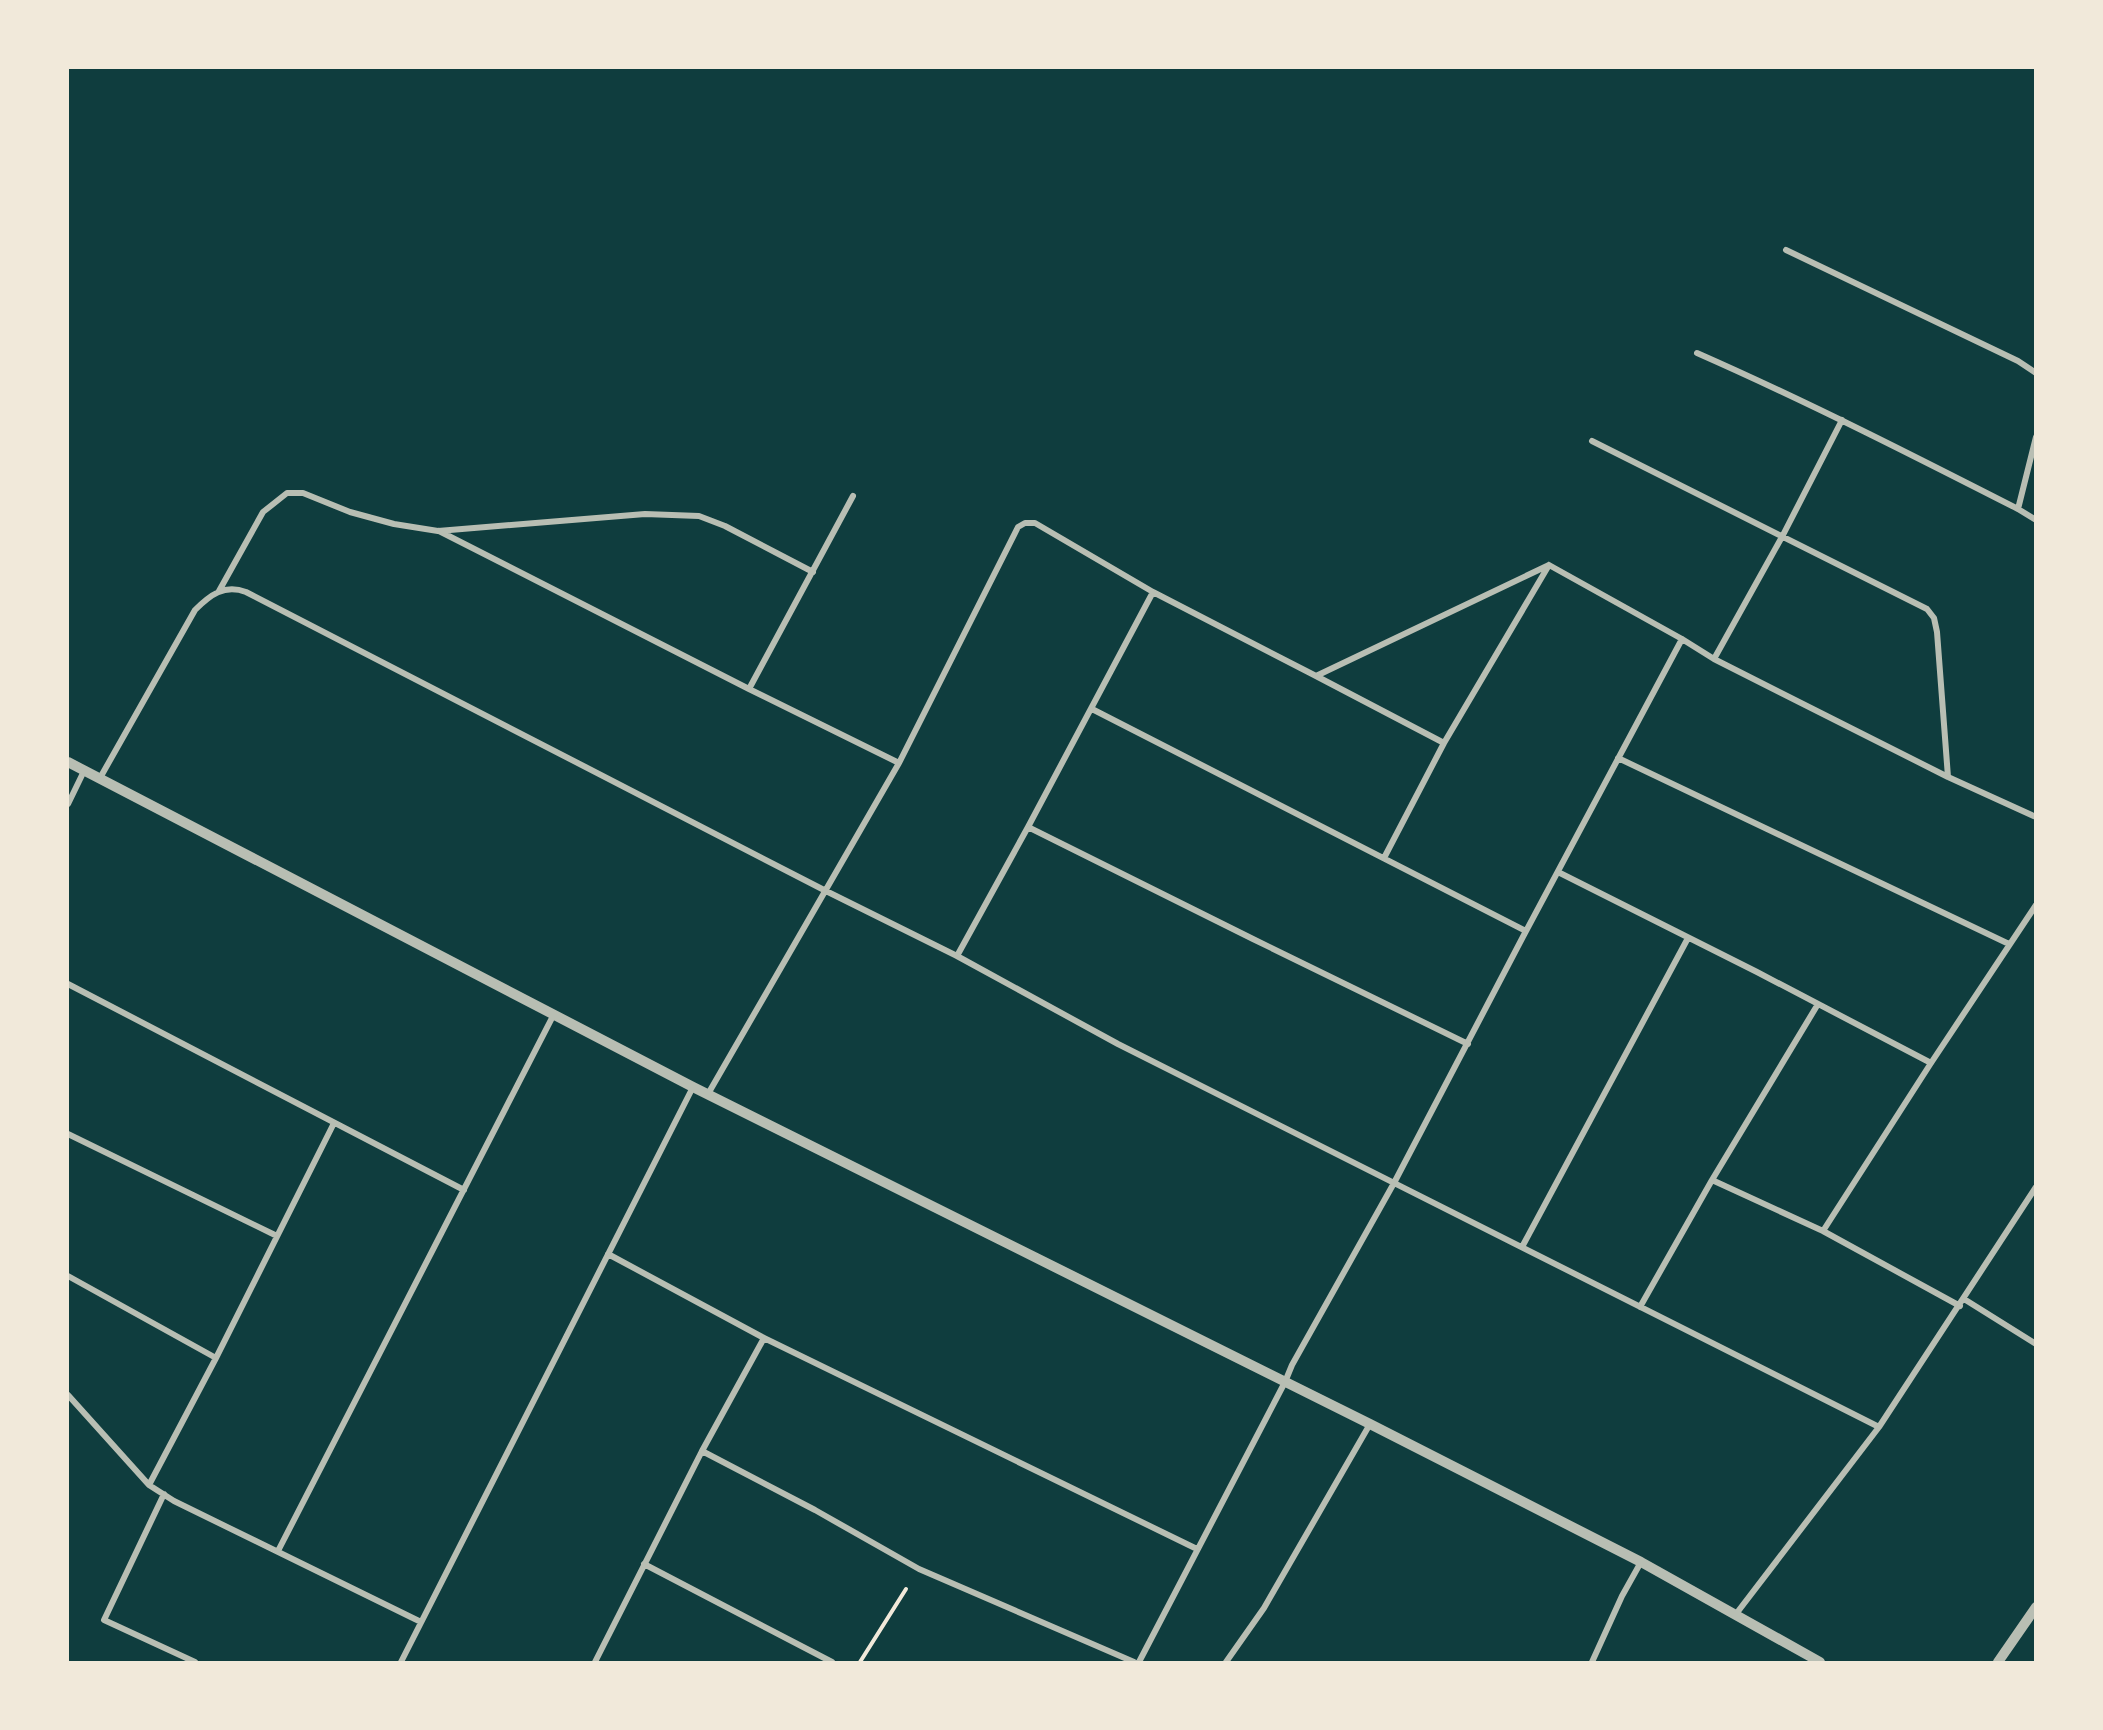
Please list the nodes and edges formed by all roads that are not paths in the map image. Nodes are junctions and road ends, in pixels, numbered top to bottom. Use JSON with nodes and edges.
{"nodes":[{"id":1,"x":1786,"y":250,"type":"dead end"},
{"id":2,"x":1697,"y":353,"type":"dead end"},
{"id":3,"x":2036,"y":373,"type":"edge"},
{"id":4,"x":1842,"y":420,"type":"junction"},
{"id":5,"x":2036,"y":437,"type":"edge"},
{"id":6,"x":1592,"y":441,"type":"dead end"},
{"id":7,"x":853,"y":496,"type":"dead end"},
{"id":8,"x":2018,"y":509,"type":"junction"},
{"id":9,"x":2036,"y":520,"type":"edge"},
{"id":10,"x":438,"y":531,"type":"junction"},
{"id":11,"x":1783,"y":535,"type":"junction"},
{"id":12,"x":1549,"y":565,"type":"junction"},
{"id":13,"x":813,"y":572,"type":"junction"},
{"id":14,"x":219,"y":591,"type":"junction"},
{"id":15,"x":1153,"y":592,"type":"junction"},
{"id":16,"x":1682,"y":639,"type":"junction"},
{"id":17,"x":1714,"y":659,"type":"junction"},
{"id":18,"x":1316,"y":676,"type":"junction"},
{"id":19,"x":749,"y":689,"type":"junction"},
{"id":20,"x":1092,"y":710,"type":"junction"},
{"id":21,"x":1444,"y":743,"type":"junction"},
{"id":22,"x":1617,"y":758,"type":"junction"},
{"id":23,"x":68,"y":762,"type":"edge"},
{"id":24,"x":900,"y":763,"type":"junction"},
{"id":25,"x":84,"y":771,"type":"junction"},
{"id":26,"x":1948,"y":777,"type":"junction"},
{"id":27,"x":100,"y":778,"type":"junction"},
{"id":28,"x":68,"y":804,"type":"edge"},
{"id":29,"x":2036,"y":817,"type":"edge"},
{"id":30,"x":1028,"y":827,"type":"junction"},
{"id":31,"x":1384,"y":858,"type":"junction"},
{"id":32,"x":1558,"y":872,"type":"junction"},
{"id":33,"x":826,"y":891,"type":"junction"},
{"id":34,"x":2036,"y":905,"type":"edge"},
{"id":35,"x":1526,"y":931,"type":"junction"},
{"id":36,"x":1688,"y":938,"type":"junction"},
{"id":37,"x":2009,"y":944,"type":"junction"},
{"id":38,"x":957,"y":956,"type":"junction"},
{"id":39,"x":68,"y":984,"type":"edge"},
{"id":40,"x":1818,"y":1004,"type":"junction"},
{"id":41,"x":554,"y":1013,"type":"junction"},
{"id":42,"x":1468,"y":1044,"type":"junction"},
{"id":43,"x":1931,"y":1063,"type":"junction"},
{"id":44,"x":693,"y":1087,"type":"junction"},
{"id":45,"x":708,"y":1094,"type":"junction"},
{"id":46,"x":334,"y":1123,"type":"junction"},
{"id":47,"x":68,"y":1134,"type":"edge"},
{"id":48,"x":1712,"y":1180,"type":"junction"},
{"id":49,"x":1394,"y":1182,"type":"junction"},
{"id":50,"x":2036,"y":1187,"type":"edge"},
{"id":51,"x":464,"y":1190,"type":"junction"},
{"id":52,"x":1823,"y":1231,"type":"junction"},
{"id":53,"x":277,"y":1236,"type":"junction"},
{"id":54,"x":1522,"y":1247,"type":"junction"},
{"id":55,"x":608,"y":1254,"type":"junction"},
{"id":56,"x":68,"y":1276,"type":"edge"},
{"id":57,"x":1964,"y":1299,"type":"junction"},
{"id":58,"x":1959,"y":1306,"type":"junction"},
{"id":59,"x":1640,"y":1307,"type":"junction"},
{"id":60,"x":764,"y":1338,"type":"junction"},
{"id":61,"x":2036,"y":1344,"type":"edge"},
{"id":62,"x":216,"y":1358,"type":"junction"},
{"id":63,"x":1285,"y":1382,"type":"junction"},
{"id":64,"x":68,"y":1395,"type":"edge"},
{"id":65,"x":1370,"y":1424,"type":"junction"},
{"id":66,"x":1879,"y":1427,"type":"junction"},
{"id":67,"x":702,"y":1451,"type":"junction"},
{"id":68,"x":149,"y":1485,"type":"junction"},
{"id":69,"x":164,"y":1494,"type":"junction"},
{"id":70,"x":1197,"y":1549,"type":"junction"},
{"id":71,"x":278,"y":1551,"type":"junction"},
{"id":72,"x":1641,"y":1562,"type":"junction"},
{"id":73,"x":644,"y":1564,"type":"junction"},
{"id":74,"x":2036,"y":1607,"type":"edge"},
{"id":75,"x":1736,"y":1614,"type":"junction"},
{"id":76,"x":421,"y":1622,"type":"junction"},
{"id":77,"x":195,"y":1662,"type":"edge"},
{"id":78,"x":401,"y":1662,"type":"edge"},
{"id":79,"x":595,"y":1662,"type":"edge"},
{"id":80,"x":832,"y":1662,"type":"edge"},
{"id":81,"x":1134,"y":1662,"type":"edge"},
{"id":82,"x":1139,"y":1662,"type":"edge"},
{"id":83,"x":1226,"y":1662,"type":"edge"},
{"id":84,"x":1592,"y":1662,"type":"edge"},
{"id":85,"x":1820,"y":1662,"type":"edge"},
{"id":86,"x":1998,"y":1662,"type":"edge"}],
"edges":[{"from":1,"to":3,"type":"street"},
{"from":2,"to":4,"type":"street"},
{"from":4,"to":8,"type":"street"},
{"from":4,"to":11,"type":"street"},
{"from":5,"to":8,"type":"street"},
{"from":6,"to":11,"type":"street"},
{"from":7,"to":13,"type":"street"},
{"from":8,"to":9,"type":"street"},
{"from":10,"to":13,"type":"street"},
{"from":10,"to":14,"type":"street"},
{"from":10,"to":19,"type":"street"},
{"from":11,"to":17,"type":"street"},
{"from":11,"to":26,"type":"street"},
{"from":12,"to":16,"type":"street"},
{"from":12,"to":18,"type":"street"},
{"from":12,"to":21,"type":"street"},
{"from":13,"to":19,"type":"street"},
{"from":14,"to":27,"type":"street"},
{"from":14,"to":33,"type":"street"},
{"from":15,"to":18,"type":"street"},
{"from":15,"to":20,"type":"street"},
{"from":15,"to":24,"type":"street"},
{"from":16,"to":17,"type":"street"},
{"from":16,"to":22,"type":"street"},
{"from":17,"to":26,"type":"street"},
{"from":18,"to":21,"type":"street"},
{"from":19,"to":24,"type":"street"},
{"from":20,"to":30,"type":"street"},
{"from":20,"to":31,"type":"street"},
{"from":21,"to":31,"type":"street"},
{"from":22,"to":32,"type":"street"},
{"from":22,"to":37,"type":"street"},
{"from":23,"to":25,"type":"street"},
{"from":24,"to":33,"type":"street"},
{"from":25,"to":27,"type":"street"},
{"from":25,"to":28,"type":"street"},
{"from":26,"to":29,"type":"street"},
{"from":27,"to":41,"type":"street"},
{"from":30,"to":38,"type":"street"},
{"from":30,"to":42,"type":"street"},
{"from":31,"to":35,"type":"street"},
{"from":32,"to":35,"type":"street"},
{"from":32,"to":36,"type":"street"},
{"from":33,"to":38,"type":"street"},
{"from":33,"to":45,"type":"street"},
{"from":34,"to":37,"type":"street"},
{"from":35,"to":42,"type":"street"},
{"from":36,"to":40,"type":"street"},
{"from":36,"to":54,"type":"street"},
{"from":37,"to":43,"type":"street"},
{"from":38,"to":49,"type":"street"},
{"from":39,"to":46,"type":"street"},
{"from":40,"to":43,"type":"street"},
{"from":40,"to":48,"type":"street"},
{"from":41,"to":44,"type":"street"},
{"from":41,"to":51,"type":"street"},
{"from":42,"to":49,"type":"street"},
{"from":43,"to":52,"type":"street"},
{"from":44,"to":45,"type":"street"},
{"from":44,"to":55,"type":"street"},
{"from":45,"to":63,"type":"street"},
{"from":46,"to":51,"type":"street"},
{"from":46,"to":53,"type":"street"},
{"from":47,"to":53,"type":"street"},
{"from":48,"to":52,"type":"street"},
{"from":48,"to":59,"type":"street"},
{"from":49,"to":54,"type":"street"},
{"from":49,"to":63,"type":"street"},
{"from":50,"to":57,"type":"street"},
{"from":51,"to":71,"type":"street"},
{"from":52,"to":58,"type":"street"},
{"from":53,"to":62,"type":"street"},
{"from":54,"to":59,"type":"street"},
{"from":55,"to":60,"type":"street"},
{"from":55,"to":76,"type":"street"},
{"from":56,"to":62,"type":"street"},
{"from":57,"to":58,"type":"street"},
{"from":57,"to":61,"type":"street"},
{"from":58,"to":66,"type":"street"},
{"from":59,"to":66,"type":"street"},
{"from":60,"to":67,"type":"street"},
{"from":60,"to":70,"type":"street"},
{"from":62,"to":68,"type":"street"},
{"from":63,"to":65,"type":"street"},
{"from":63,"to":70,"type":"street"},
{"from":64,"to":68,"type":"street"},
{"from":65,"to":72,"type":"street"},
{"from":65,"to":83,"type":"street"},
{"from":66,"to":75,"type":"street"},
{"from":67,"to":73,"type":"street"},
{"from":67,"to":81,"type":"street"},
{"from":68,"to":69,"type":"street"},
{"from":69,"to":71,"type":"street"},
{"from":69,"to":77,"type":"street"},
{"from":70,"to":82,"type":"street"},
{"from":71,"to":76,"type":"street"},
{"from":72,"to":75,"type":"street"},
{"from":72,"to":84,"type":"street"},
{"from":73,"to":79,"type":"street"},
{"from":73,"to":80,"type":"street"},
{"from":74,"to":86,"type":"street"},
{"from":75,"to":85,"type":"street"},
{"from":76,"to":78,"type":"street"}]}
